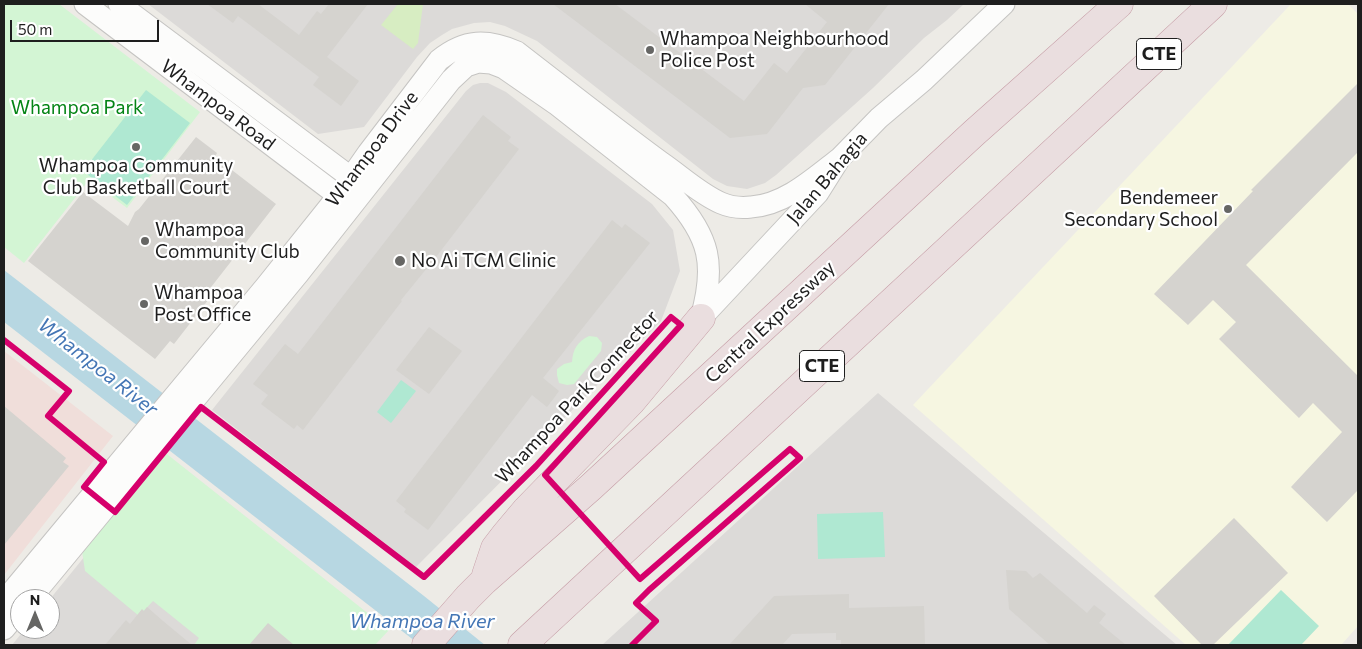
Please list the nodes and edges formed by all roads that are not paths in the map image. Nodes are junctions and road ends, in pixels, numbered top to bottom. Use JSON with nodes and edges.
{"nodes":[{"id":1,"x":85,"y":4,"type":"edge"},
{"id":2,"x":118,"y":4,"type":"edge"},
{"id":3,"x":1004,"y":4,"type":"edge"},
{"id":4,"x":1119,"y":4,"type":"edge"},
{"id":5,"x":1214,"y":4,"type":"edge"},
{"id":6,"x":840,"y":158,"type":"junction"},
{"id":7,"x":358,"y":183,"type":"junction"},
{"id":8,"x":345,"y":201,"type":"junction"},
{"id":9,"x":701,"y":318,"type":"junction"},
{"id":10,"x":144,"y":446,"type":"junction"},
{"id":11,"x":37,"y":589,"type":"edge"},
{"id":12,"x":476,"y":589,"type":"junction"},
{"id":13,"x":4,"y":601,"type":"edge"},
{"id":14,"x":523,"y":644,"type":"edge"},
{"id":15,"x":426,"y":645,"type":"edge"}],
"edges":[{"from":1,"to":8,"type":"street","name":"Whampoa Road"},
{"from":2,"to":7,"type":"street","name":"Whampoa Road"},
{"from":3,"to":6,"type":"street","name":"Jalan Bahagia"},
{"from":4,"to":12,"type":"highway","name":"Central Expressway"},
{"from":5,"to":14,"type":"highway","number":"CTE"},
{"from":6,"to":7,"type":"street","name":"Whampoa Drive"},
{"from":6,"to":9,"type":"street","name":"Jalan Bahagia"},
{"from":7,"to":8,"type":"street","name":"Whampoa Drive"},
{"from":7,"to":9,"type":"street","name":"Whampoa Drive"},
{"from":8,"to":10,"type":"street","name":"Whampoa Drive"},
{"from":9,"to":12,"type":"highway"},
{"from":10,"to":11,"type":"street","name":"Whampoa Drive"},
{"from":10,"to":13,"type":"street","name":"Whampoa Drive"},
{"from":12,"to":15,"type":"highway","name":"Central Expressway"}]}
